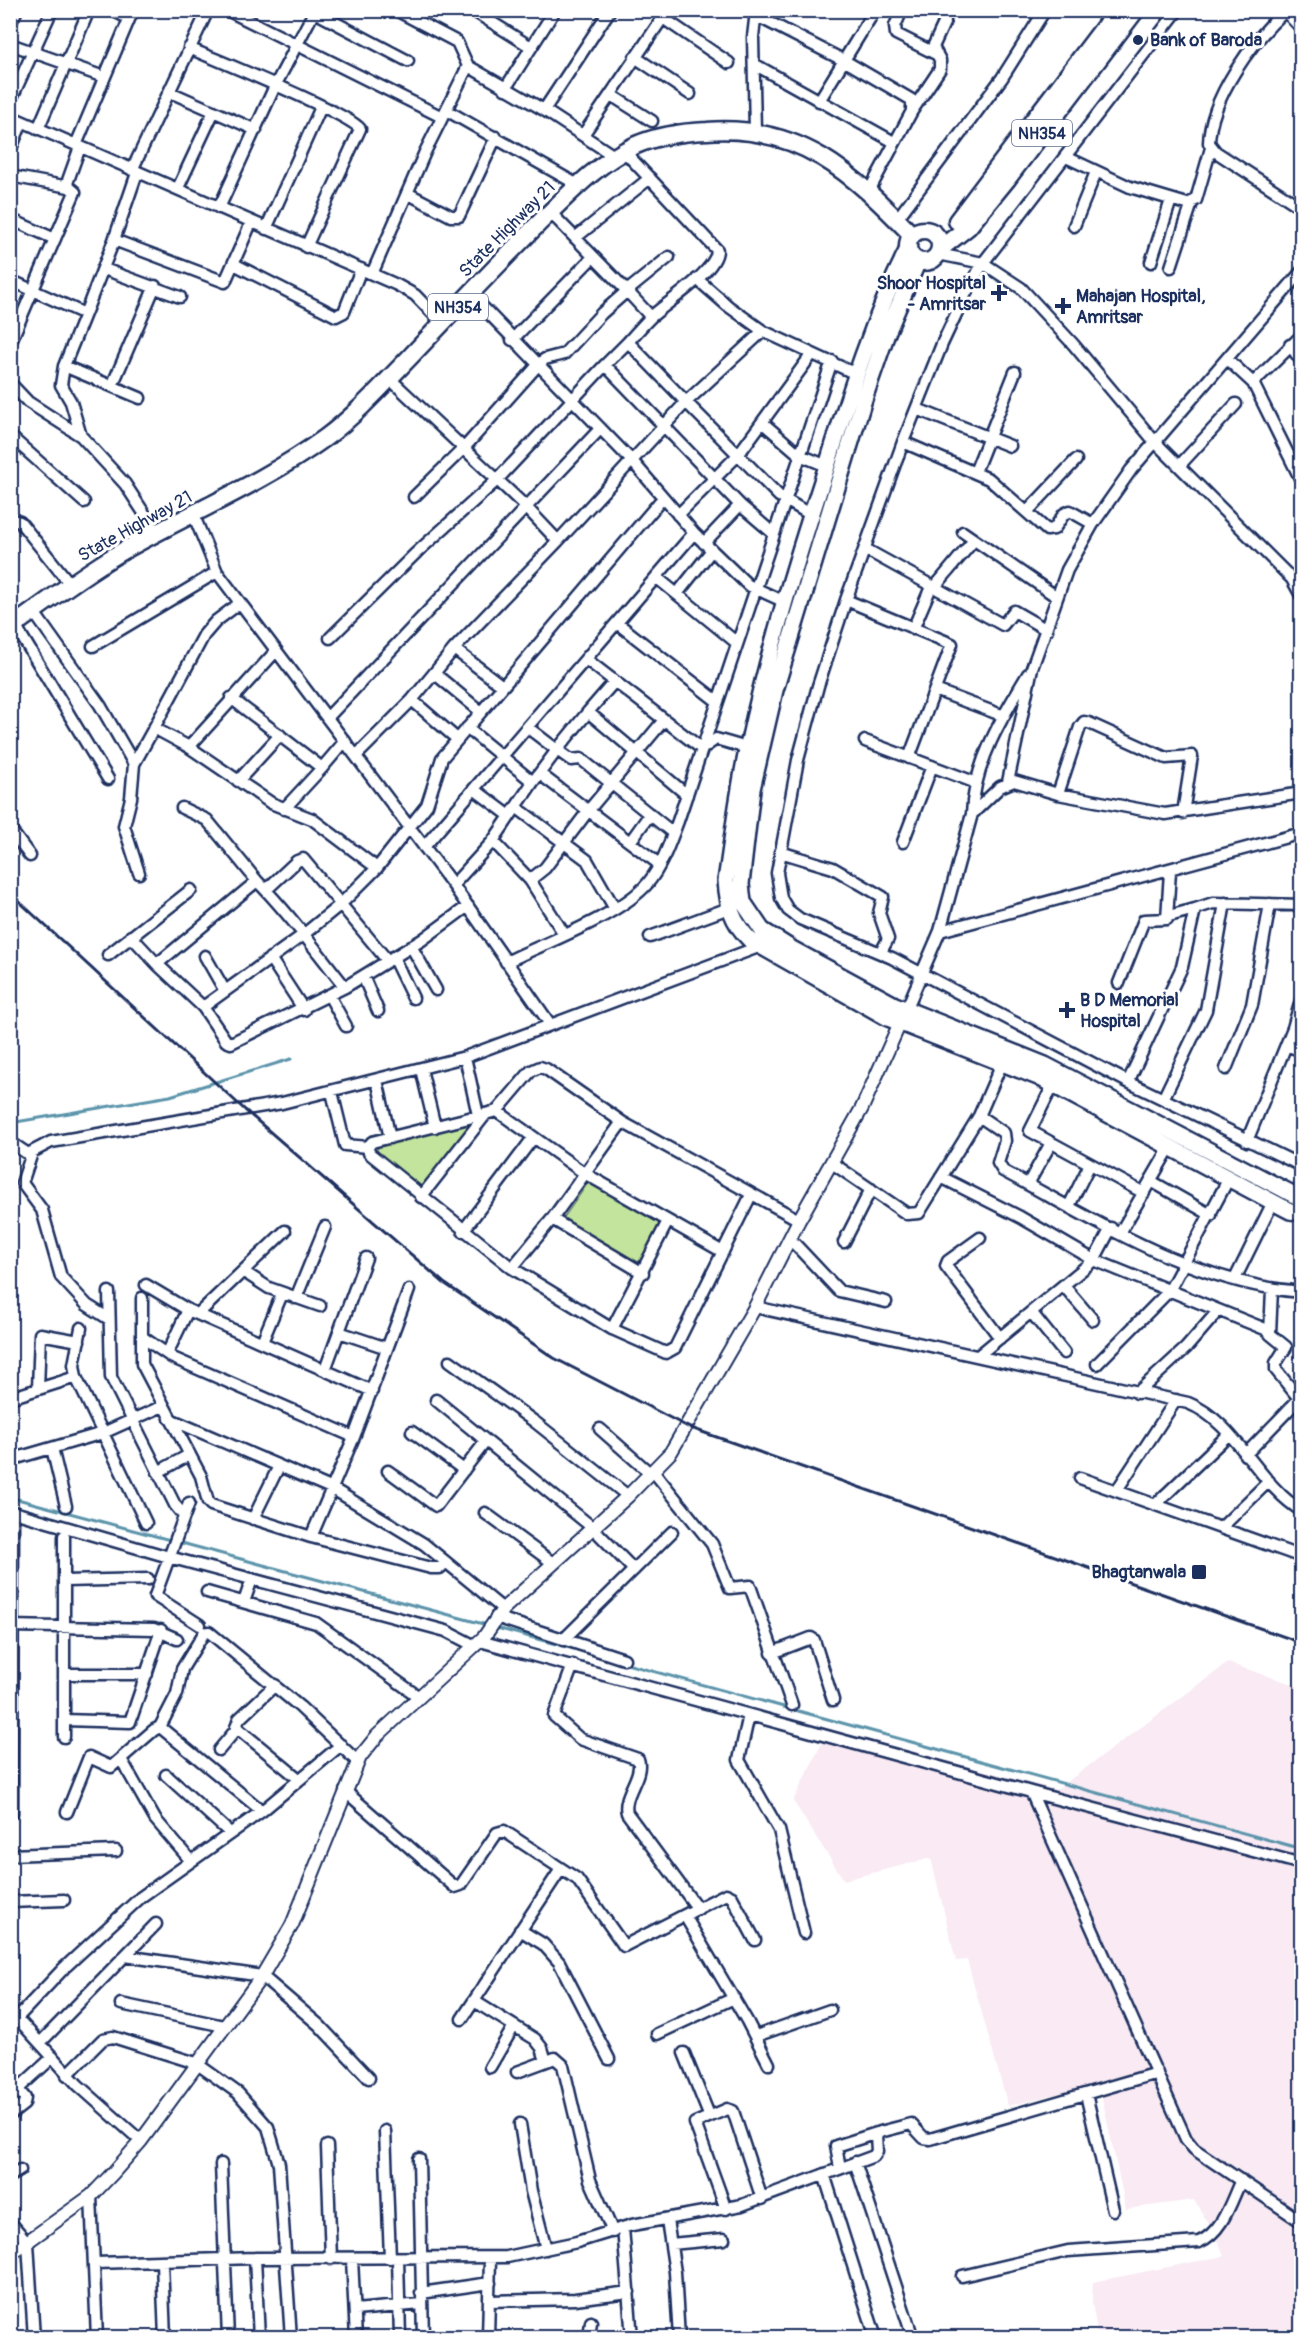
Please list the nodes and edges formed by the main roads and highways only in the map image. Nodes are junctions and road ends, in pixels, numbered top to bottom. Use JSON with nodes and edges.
{"nodes":[{"id":1,"x":1117,"y":10,"type":"edge"},
{"id":2,"x":1136,"y":10,"type":"edge"},
{"id":3,"x":939,"y":247,"type":"junction"},
{"id":4,"x":913,"y":248,"type":"junction"},
{"id":5,"x":13,"y":627,"type":"edge"},
{"id":6,"x":903,"y":1016,"type":"junction"},
{"id":7,"x":1302,"y":1199,"type":"edge"},
{"id":8,"x":1302,"y":1213,"type":"edge"}],
"edges":[{"from":1,"to":3,"type":"highway","number":"NH354"},
{"from":2,"to":3,"type":"highway","number":"NH354"},
{"from":3,"to":4,"type":"highway","number":"NH354"},
{"from":3,"to":4,"type":"highway"},
{"from":4,"to":5,"type":"highway","name":"State Highway 21","number":"NH354"},
{"from":4,"to":6,"type":"main road"},
{"from":4,"to":6,"type":"main road"},
{"from":6,"to":7,"type":"main road"},
{"from":6,"to":8,"type":"main road"}]}
